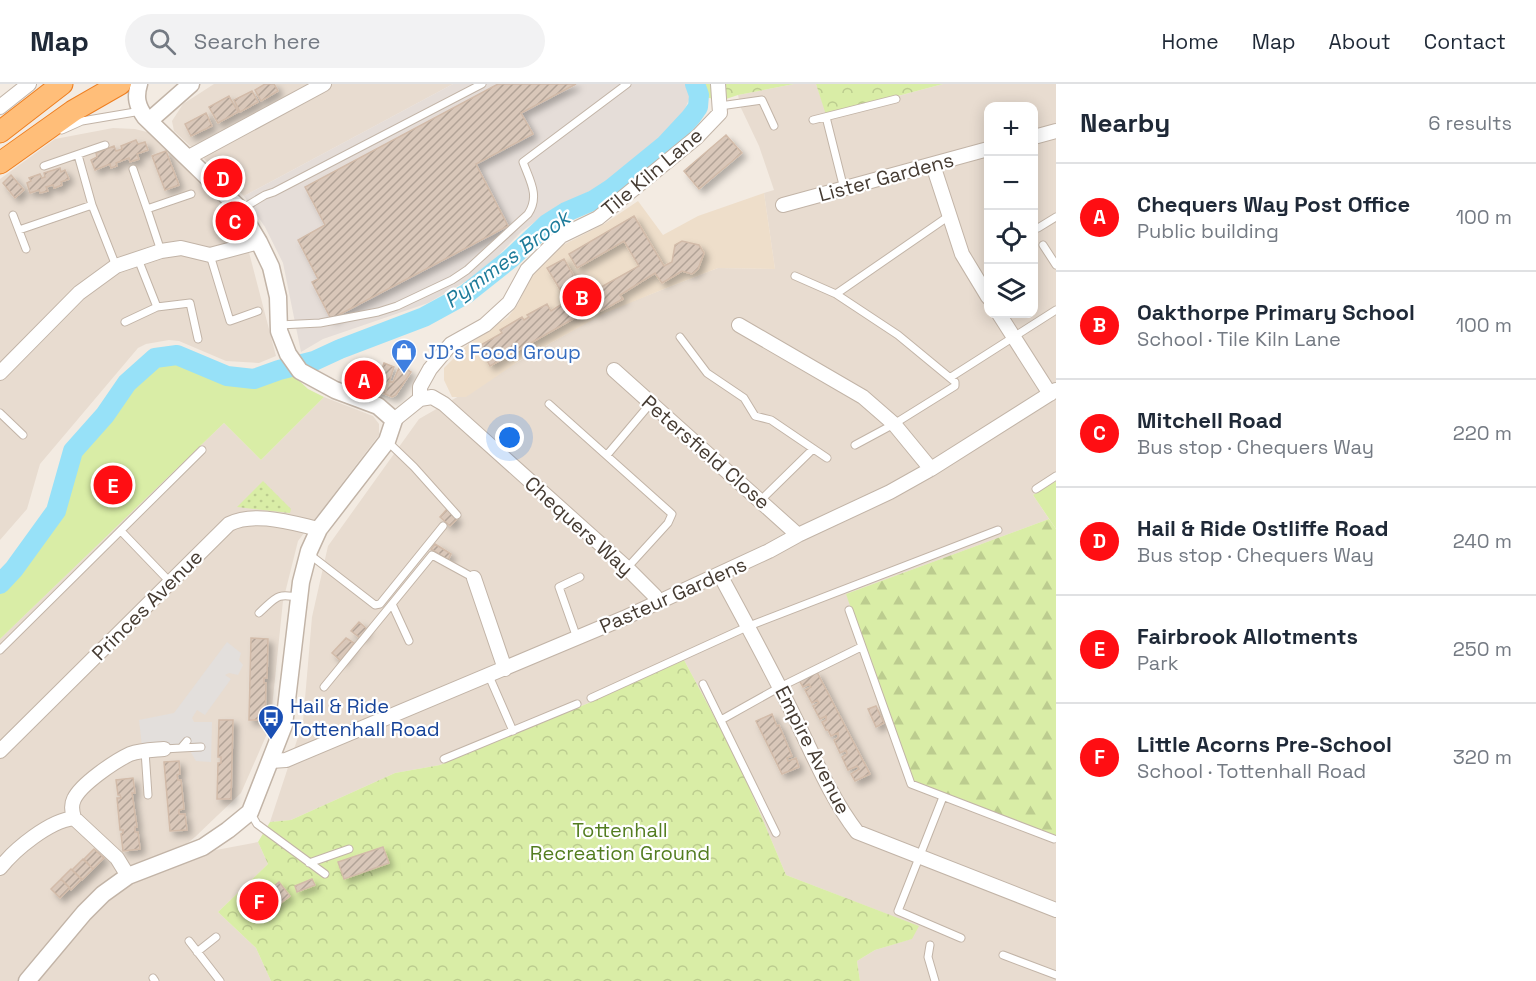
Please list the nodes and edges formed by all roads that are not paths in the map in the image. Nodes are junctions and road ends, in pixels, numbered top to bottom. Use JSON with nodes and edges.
{"nodes":[{"id":1,"x":29,"y":84,"type":"edge"},
{"id":2,"x":62,"y":84,"type":"edge"},
{"id":3,"x":92,"y":84,"type":"edge"},
{"id":4,"x":120,"y":84,"type":"edge"},
{"id":5,"x":139,"y":84,"type":"edge"},
{"id":6,"x":191,"y":84,"type":"edge"},
{"id":7,"x":324,"y":84,"type":"edge"},
{"id":8,"x":482,"y":84,"type":"edge"},
{"id":9,"x":627,"y":84,"type":"edge"},
{"id":10,"x":718,"y":84,"type":"edge"},
{"id":11,"x":896,"y":99,"type":"dead end"},
{"id":12,"x":720,"y":106,"type":"junction"},
{"id":13,"x":0,"y":107,"type":"edge"},
{"id":14,"x":145,"y":116,"type":"junction"},
{"id":15,"x":826,"y":117,"type":"junction"},
{"id":16,"x":813,"y":120,"type":"dead end"},
{"id":17,"x":774,"y":126,"type":"dead end"},
{"id":18,"x":1056,"y":131,"type":"edge"},
{"id":19,"x":0,"y":132,"type":"edge"},
{"id":20,"x":53,"y":136,"type":"dead end"},
{"id":21,"x":1038,"y":136,"type":"edge"},
{"id":22,"x":105,"y":145,"type":"dead end"},
{"id":23,"x":984,"y":150,"type":"edge"},
{"id":24,"x":0,"y":153,"type":"edge"},
{"id":25,"x":78,"y":155,"type":"junction"},
{"id":26,"x":187,"y":158,"type":"junction"},
{"id":27,"x":0,"y":163,"type":"edge"},
{"id":28,"x":933,"y":165,"type":"junction"},
{"id":29,"x":44,"y":166,"type":"dead end"},
{"id":30,"x":133,"y":169,"type":"dead end"},
{"id":31,"x":844,"y":189,"type":"junction"},
{"id":32,"x":191,"y":194,"type":"dead end"},
{"id":33,"x":92,"y":205,"type":"junction"},
{"id":34,"x":783,"y":205,"type":"dead end"},
{"id":35,"x":147,"y":209,"type":"junction"},
{"id":36,"x":240,"y":210,"type":"junction"},
{"id":37,"x":13,"y":215,"type":"dead end"},
{"id":38,"x":949,"y":216,"type":"junction"},
{"id":39,"x":1056,"y":217,"type":"edge"},
{"id":40,"x":1038,"y":228,"type":"dead end"},
{"id":41,"x":18,"y":230,"type":"junction"},
{"id":42,"x":259,"y":242,"type":"junction"},
{"id":43,"x":1043,"y":245,"type":"dead end"},
{"id":44,"x":26,"y":249,"type":"dead end"},
{"id":45,"x":161,"y":251,"type":"junction"},
{"id":46,"x":210,"y":255,"type":"junction"},
{"id":47,"x":138,"y":259,"type":"junction"},
{"id":48,"x":1056,"y":265,"type":"edge"},
{"id":49,"x":116,"y":266,"type":"junction"},
{"id":50,"x":795,"y":276,"type":"dead end"},
{"id":51,"x":984,"y":290,"type":"edge"},
{"id":52,"x":836,"y":294,"type":"junction"},
{"id":53,"x":157,"y":307,"type":"junction"},
{"id":54,"x":1056,"y":310,"type":"edge"},
{"id":55,"x":258,"y":311,"type":"dead end"},
{"id":56,"x":1002,"y":318,"type":"edge"},
{"id":57,"x":125,"y":322,"type":"dead end"},
{"id":58,"x":279,"y":325,"type":"junction"},
{"id":59,"x":739,"y":325,"type":"dead end"},
{"id":60,"x":680,"y":337,"type":"dead end"},
{"id":61,"x":1014,"y":338,"type":"junction"},
{"id":62,"x":198,"y":339,"type":"dead end"},
{"id":63,"x":614,"y":370,"type":"dead end"},
{"id":64,"x":0,"y":373,"type":"edge"},
{"id":65,"x":951,"y":377,"type":"junction"},
{"id":66,"x":1053,"y":392,"type":"edge"},
{"id":67,"x":420,"y":399,"type":"junction"},
{"id":68,"x":549,"y":404,"type":"dead end"},
{"id":69,"x":650,"y":404,"type":"junction"},
{"id":70,"x":0,"y":413,"type":"edge"},
{"id":71,"x":394,"y":420,"type":"junction"},
{"id":72,"x":894,"y":424,"type":"junction"},
{"id":73,"x":23,"y":435,"type":"dead end"},
{"id":74,"x":387,"y":441,"type":"junction"},
{"id":75,"x":855,"y":445,"type":"dead end"},
{"id":76,"x":813,"y":449,"type":"junction"},
{"id":77,"x":202,"y":450,"type":"dead end"},
{"id":78,"x":606,"y":455,"type":"junction"},
{"id":79,"x":826,"y":458,"type":"dead end"},
{"id":80,"x":931,"y":469,"type":"junction"},
{"id":81,"x":1056,"y":476,"type":"edge"},
{"id":82,"x":1036,"y":489,"type":"dead end"},
{"id":83,"x":761,"y":500,"type":"junction"},
{"id":84,"x":457,"y":515,"type":"dead end"},
{"id":85,"x":443,"y":526,"type":"dead end"},
{"id":86,"x":319,"y":529,"type":"junction"},
{"id":87,"x":998,"y":530,"type":"dead end"},
{"id":88,"x":121,"y":531,"type":"junction"},
{"id":89,"x":798,"y":535,"type":"junction"},
{"id":90,"x":309,"y":554,"type":"junction"},
{"id":91,"x":627,"y":568,"type":"junction"},
{"id":92,"x":720,"y":574,"type":"junction"},
{"id":93,"x":579,"y":577,"type":"dead end"},
{"id":94,"x":474,"y":578,"type":"joint"},
{"id":95,"x":170,"y":582,"type":"junction"},
{"id":96,"x":300,"y":598,"type":"junction"},
{"id":97,"x":658,"y":603,"type":"junction"},
{"id":98,"x":392,"y":604,"type":"junction"},
{"id":99,"x":849,"y":610,"type":"dead end"},
{"id":100,"x":259,"y":613,"type":"dead end"},
{"id":101,"x":749,"y":626,"type":"junction"},
{"id":102,"x":577,"y":638,"type":"junction"},
{"id":103,"x":409,"y":642,"type":"dead end"},
{"id":104,"x":861,"y":647,"type":"junction"},
{"id":105,"x":0,"y":650,"type":"edge"},
{"id":106,"x":505,"y":669,"type":"junction"},
{"id":107,"x":489,"y":676,"type":"junction"},
{"id":108,"x":703,"y":684,"type":"dead end"},
{"id":109,"x":324,"y":687,"type":"dead end"},
{"id":110,"x":780,"y":687,"type":"junction"},
{"id":111,"x":591,"y":698,"type":"dead end"},
{"id":112,"x":577,"y":704,"type":"dead end"},
{"id":113,"x":721,"y":720,"type":"junction"},
{"id":114,"x":513,"y":731,"type":"junction"},
{"id":115,"x":187,"y":741,"type":"dead end"},
{"id":116,"x":201,"y":747,"type":"dead end"},
{"id":117,"x":181,"y":748,"type":"junction"},
{"id":118,"x":155,"y":749,"type":"junction"},
{"id":119,"x":0,"y":751,"type":"edge"},
{"id":120,"x":444,"y":759,"type":"dead end"},
{"id":121,"x":271,"y":761,"type":"junction"},
{"id":122,"x":148,"y":795,"type":"dead end"},
{"id":123,"x":943,"y":797,"type":"junction"},
{"id":124,"x":250,"y":812,"type":"junction"},
{"id":125,"x":69,"y":815,"type":"junction"},
{"id":126,"x":776,"y":833,"type":"dead end"},
{"id":127,"x":1054,"y":839,"type":"dead end"},
{"id":128,"x":349,"y":849,"type":"dead end"},
{"id":129,"x":918,"y":857,"type":"junction"},
{"id":130,"x":309,"y":863,"type":"junction"},
{"id":131,"x":0,"y":868,"type":"edge"},
{"id":132,"x":325,"y":874,"type":"dead end"},
{"id":133,"x":129,"y":876,"type":"junction"},
{"id":134,"x":1056,"y":910,"type":"edge"},
{"id":135,"x":216,"y":937,"type":"dead end"},
{"id":136,"x":961,"y":938,"type":"dead end"},
{"id":137,"x":189,"y":941,"type":"dead end"},
{"id":138,"x":930,"y":945,"type":"dead end"},
{"id":139,"x":197,"y":952,"type":"junction"},
{"id":140,"x":1003,"y":955,"type":"dead end"},
{"id":141,"x":1056,"y":975,"type":"edge"},
{"id":142,"x":27,"y":981,"type":"edge"},
{"id":143,"x":220,"y":981,"type":"edge"},
{"id":144,"x":935,"y":981,"type":"edge"}],
"edges":[{"from":1,"to":13,"type":"street"},
{"from":2,"to":19,"type":"highway"},
{"from":3,"to":24,"type":"highway"},
{"from":4,"to":27,"type":"highway"},
{"from":5,"to":14,"type":"street"},
{"from":6,"to":14,"type":"street"},
{"from":7,"to":26,"type":"street"},
{"from":8,"to":36,"type":"lane"},
{"from":9,"to":58,"type":"lane"},
{"from":10,"to":12,"type":"street"},
{"from":11,"to":15,"type":"lane"},
{"from":12,"to":17,"type":"lane"},
{"from":12,"to":67,"type":"street","name":"Tile Kiln Lane"},
{"from":14,"to":20,"type":"lane"},
{"from":14,"to":26,"type":"street"},
{"from":15,"to":16,"type":"lane"},
{"from":15,"to":31,"type":"lane"},
{"from":18,"to":21,"type":"street"},
{"from":22,"to":25,"type":"lane"},
{"from":23,"to":28,"type":"street","name":"Lister Gardens"},
{"from":25,"to":29,"type":"lane"},
{"from":25,"to":33,"type":"lane"},
{"from":26,"to":36,"type":"street"},
{"from":28,"to":31,"type":"street","name":"Lister Gardens"},
{"from":28,"to":38,"type":"street"},
{"from":30,"to":35,"type":"lane"},
{"from":31,"to":34,"type":"street","name":"Lister Gardens"},
{"from":32,"to":35,"type":"lane"},
{"from":33,"to":41,"type":"lane"},
{"from":33,"to":49,"type":"lane"},
{"from":35,"to":45,"type":"lane"},
{"from":36,"to":42,"type":"street"},
{"from":37,"to":41,"type":"lane"},
{"from":38,"to":51,"type":"street"},
{"from":38,"to":52,"type":"lane"},
{"from":39,"to":40,"type":"lane"},
{"from":41,"to":44,"type":"lane"},
{"from":42,"to":46,"type":"street"},
{"from":42,"to":58,"type":"street"},
{"from":43,"to":48,"type":"lane"},
{"from":45,"to":46,"type":"street"},
{"from":45,"to":47,"type":"street"},
{"from":46,"to":55,"type":"lane"},
{"from":47,"to":49,"type":"street"},
{"from":47,"to":53,"type":"lane"},
{"from":49,"to":64,"type":"street"},
{"from":50,"to":52,"type":"lane"},
{"from":52,"to":65,"type":"lane"},
{"from":53,"to":57,"type":"lane"},
{"from":53,"to":62,"type":"lane"},
{"from":54,"to":61,"type":"lane"},
{"from":56,"to":61,"type":"street"},
{"from":58,"to":71,"type":"street"},
{"from":59,"to":72,"type":"street"},
{"from":60,"to":76,"type":"lane"},
{"from":61,"to":65,"type":"lane"},
{"from":61,"to":66,"type":"street"},
{"from":63,"to":69,"type":"street","name":"Petersfield Close"},
{"from":65,"to":72,"type":"lane"},
{"from":66,"to":80,"type":"street","name":"Pasteur Gardens"},
{"from":67,"to":71,"type":"street"},
{"from":67,"to":91,"type":"street","name":"Chequers Way"},
{"from":68,"to":78,"type":"lane"},
{"from":69,"to":78,"type":"lane"},
{"from":69,"to":83,"type":"street","name":"Petersfield Close"},
{"from":70,"to":73,"type":"lane"},
{"from":71,"to":74,"type":"street"},
{"from":72,"to":75,"type":"lane"},
{"from":72,"to":80,"type":"street"},
{"from":74,"to":84,"type":"lane"},
{"from":74,"to":86,"type":"street"},
{"from":76,"to":79,"type":"lane"},
{"from":76,"to":83,"type":"lane"},
{"from":77,"to":88,"type":"lane"},
{"from":78,"to":91,"type":"lane"},
{"from":80,"to":89,"type":"street","name":"Pasteur Gardens"},
{"from":81,"to":82,"type":"lane"},
{"from":83,"to":89,"type":"street","name":"Petersfield Close"},
{"from":85,"to":90,"type":"lane"},
{"from":86,"to":90,"type":"street"},
{"from":86,"to":95,"type":"street","name":"Princes Avenue"},
{"from":87,"to":101,"type":"lane"},
{"from":88,"to":95,"type":"lane"},
{"from":88,"to":105,"type":"lane"},
{"from":89,"to":92,"type":"street","name":"Pasteur Gardens"},
{"from":90,"to":96,"type":"street"},
{"from":91,"to":97,"type":"street","name":"Chequers Way"},
{"from":92,"to":97,"type":"street","name":"Pasteur Gardens"},
{"from":92,"to":101,"type":"street","name":"Empire Avenue"},
{"from":93,"to":102,"type":"lane"},
{"from":94,"to":98,"type":"lane"},
{"from":94,"to":106,"type":"street"},
{"from":95,"to":119,"type":"street","name":"Princes Avenue"},
{"from":96,"to":100,"type":"lane"},
{"from":96,"to":121,"type":"street"},
{"from":97,"to":102,"type":"street","name":"Pasteur Gardens"},
{"from":98,"to":103,"type":"lane"},
{"from":98,"to":109,"type":"lane"},
{"from":99,"to":104,"type":"lane"},
{"from":101,"to":110,"type":"street","name":"Empire Avenue"},
{"from":101,"to":111,"type":"lane"},
{"from":102,"to":106,"type":"street","name":"Pasteur Gardens"},
{"from":104,"to":110,"type":"lane"},
{"from":104,"to":123,"type":"lane"},
{"from":106,"to":107,"type":"street","name":"Pasteur Gardens"},
{"from":107,"to":114,"type":"lane"},
{"from":107,"to":121,"type":"street","name":"Pasteur Gardens"},
{"from":108,"to":113,"type":"lane"},
{"from":110,"to":113,"type":"lane"},
{"from":110,"to":129,"type":"street","name":"Empire Avenue"},
{"from":112,"to":114,"type":"lane"},
{"from":113,"to":126,"type":"lane"},
{"from":114,"to":120,"type":"lane"},
{"from":115,"to":117,"type":"lane"},
{"from":116,"to":117,"type":"lane"},
{"from":117,"to":118,"type":"lane"},
{"from":118,"to":122,"type":"lane"},
{"from":118,"to":125,"type":"street"},
{"from":121,"to":124,"type":"street"},
{"from":123,"to":127,"type":"lane"},
{"from":123,"to":129,"type":"lane"},
{"from":124,"to":130,"type":"lane"},
{"from":124,"to":133,"type":"street"},
{"from":125,"to":131,"type":"street"},
{"from":125,"to":133,"type":"street"},
{"from":128,"to":130,"type":"lane"},
{"from":129,"to":134,"type":"street","name":"Empire Avenue"},
{"from":129,"to":136,"type":"lane"},
{"from":130,"to":132,"type":"lane"},
{"from":133,"to":142,"type":"street"},
{"from":135,"to":139,"type":"lane"},
{"from":137,"to":139,"type":"lane"},
{"from":138,"to":144,"type":"lane"},
{"from":139,"to":143,"type":"lane"},
{"from":140,"to":141,"type":"lane"}]}
